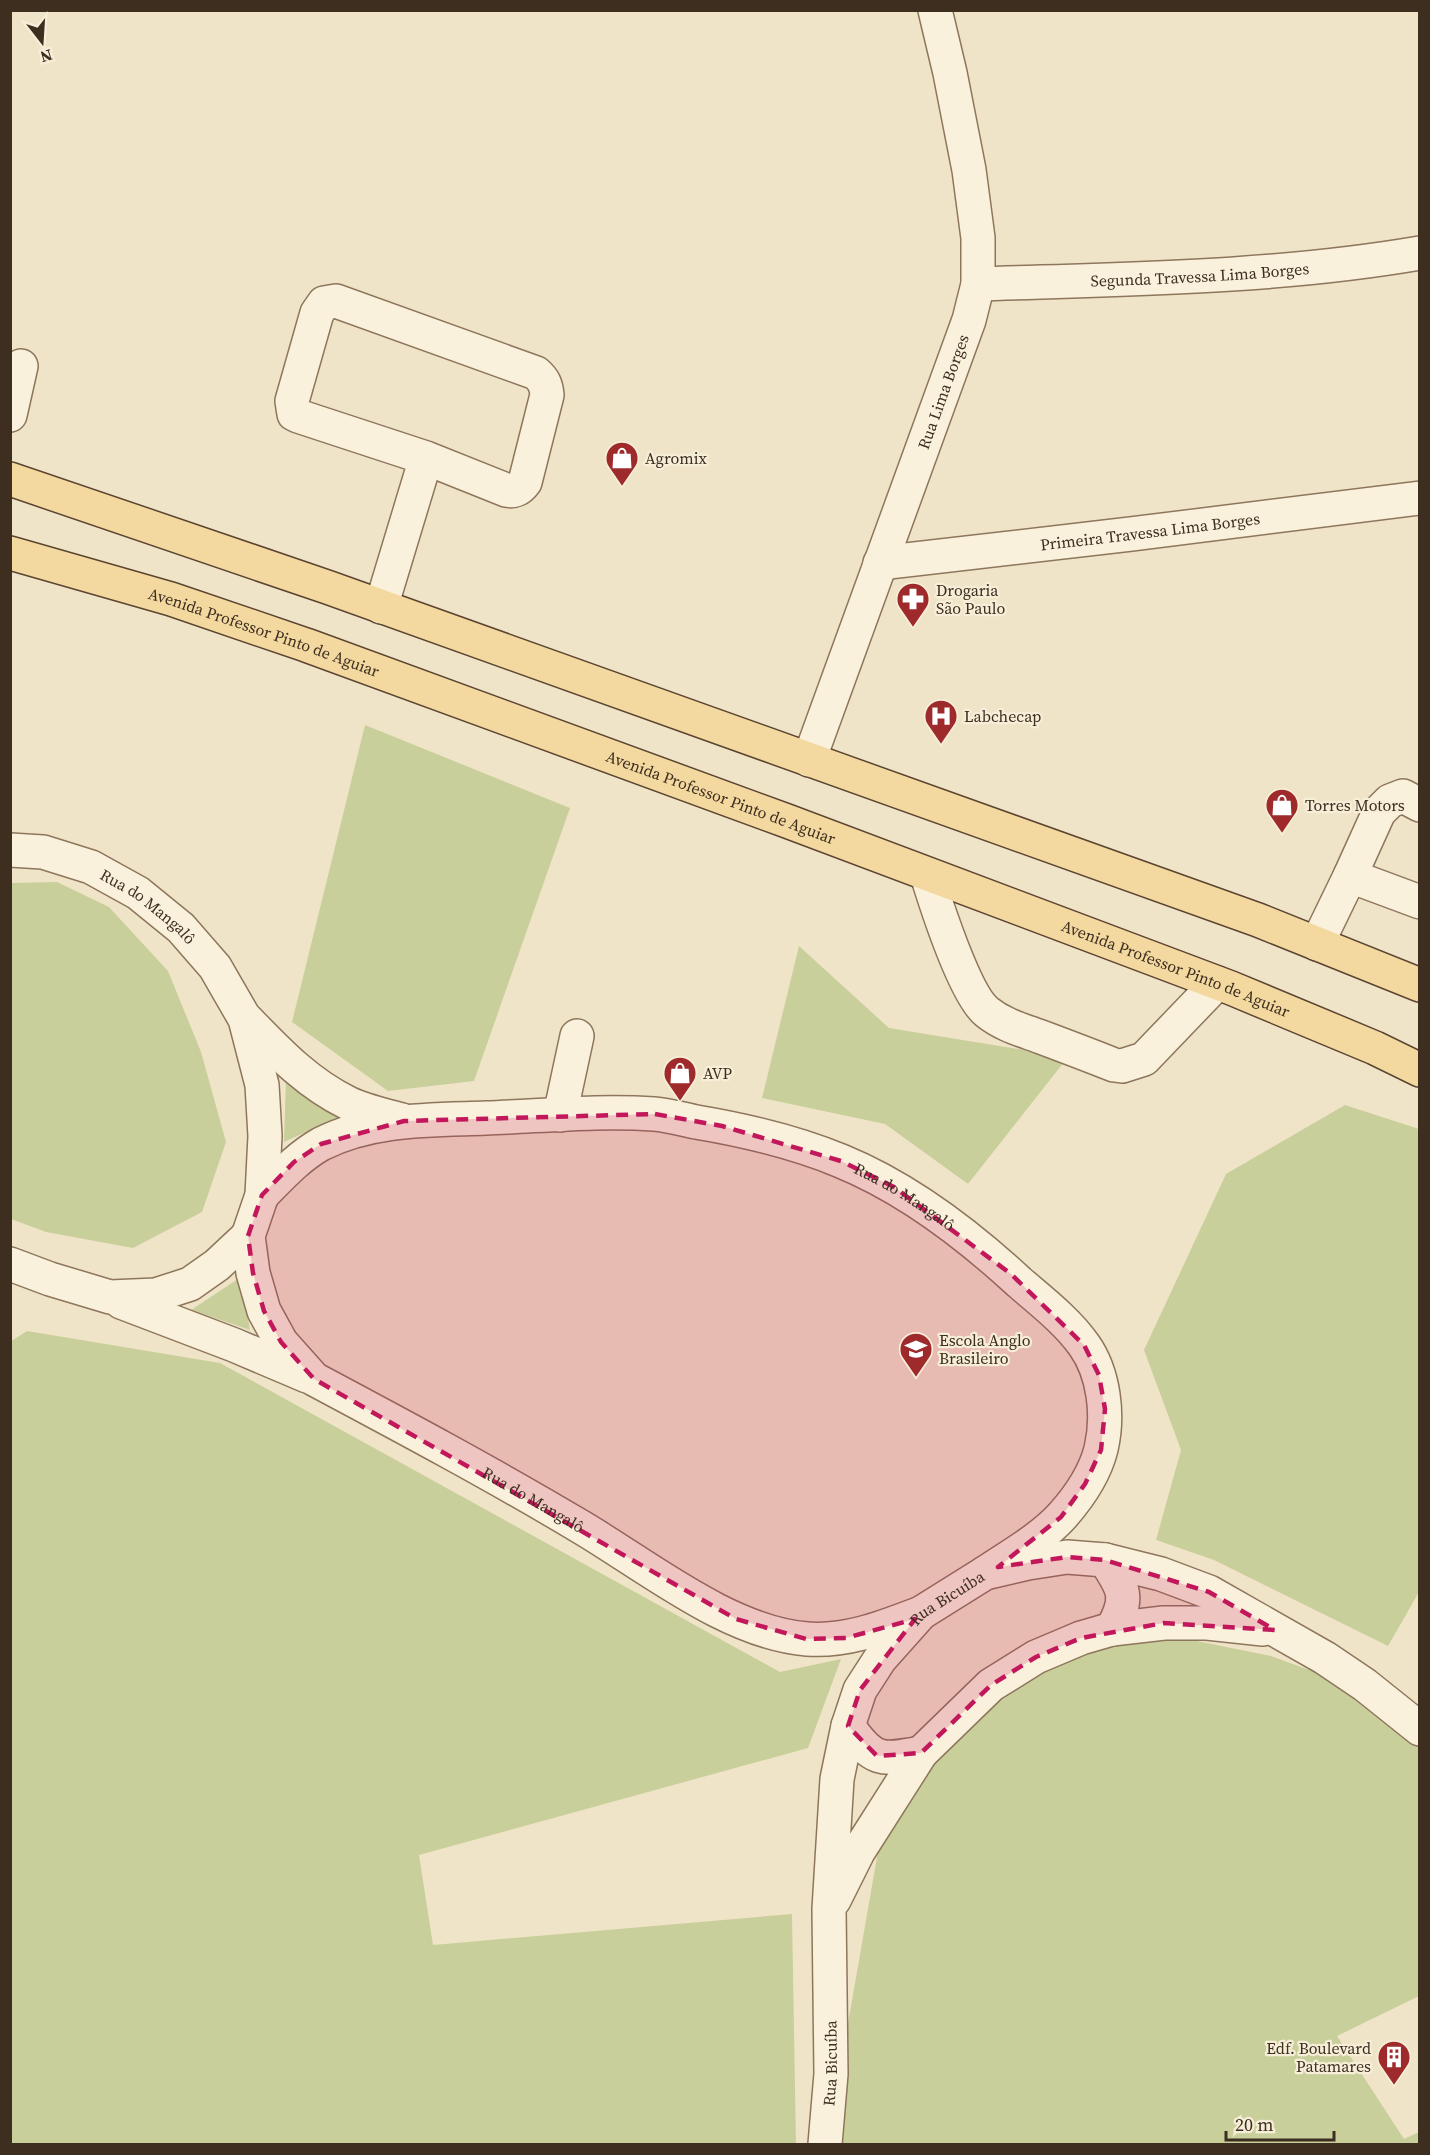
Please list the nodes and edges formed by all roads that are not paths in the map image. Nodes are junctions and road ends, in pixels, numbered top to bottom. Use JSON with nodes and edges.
{"nodes":[{"id":1,"x":935,"y":10,"type":"edge"},
{"id":2,"x":1419,"y":253,"type":"edge"},
{"id":3,"x":978,"y":284,"type":"junction"},
{"id":4,"x":21,"y":366,"type":"dead end"},
{"id":5,"x":10,"y":415,"type":"edge"},
{"id":6,"x":426,"y":458,"type":"junction"},
{"id":7,"x":10,"y":478,"type":"edge"},
{"id":8,"x":1419,"y":498,"type":"edge"},
{"id":9,"x":10,"y":553,"type":"edge"},
{"id":10,"x":880,"y":563,"type":"junction"},
{"id":11,"x":381,"y":607,"type":"junction"},
{"id":12,"x":808,"y":760,"type":"junction"},
{"id":13,"x":1419,"y":805,"type":"edge"},
{"id":14,"x":10,"y":850,"type":"edge"},
{"id":15,"x":927,"y":875,"type":"junction"},
{"id":16,"x":1350,"y":876,"type":"junction"},
{"id":17,"x":1419,"y":902,"type":"edge"},
{"id":18,"x":1317,"y":944,"type":"junction"},
{"id":19,"x":1217,"y":983,"type":"junction"},
{"id":20,"x":1419,"y":985,"type":"edge"},
{"id":21,"x":246,"y":1019,"type":"junction"},
{"id":22,"x":577,"y":1036,"type":"dead end"},
{"id":23,"x":1419,"y":1070,"type":"edge"},
{"id":24,"x":560,"y":1115,"type":"junction"},
{"id":25,"x":404,"y":1121,"type":"junction"},
{"id":26,"x":262,"y":1195,"type":"junction"},
{"id":27,"x":248,"y":1236,"type":"junction"},
{"id":28,"x":10,"y":1264,"type":"edge"},
{"id":29,"x":110,"y":1297,"type":"junction"},
{"id":30,"x":315,"y":1379,"type":"junction"},
{"id":31,"x":1105,"y":1560,"type":"junction"},
{"id":32,"x":984,"y":1573,"type":"junction"},
{"id":33,"x":921,"y":1613,"type":"junction"},
{"id":34,"x":1112,"y":1629,"type":"junction"},
{"id":35,"x":1275,"y":1630,"type":"junction"},
{"id":36,"x":848,"y":1726,"type":"junction"},
{"id":37,"x":1419,"y":1729,"type":"edge"},
{"id":38,"x":921,"y":1753,"type":"junction"},
{"id":39,"x":829,"y":1910,"type":"junction"},
{"id":40,"x":825,"y":2145,"type":"edge"}],
"edges":[{"from":1,"to":3,"type":"street","name":"Rua Lima Borges"},
{"from":2,"to":3,"type":"street","name":"Segunda Travessa Lima Borges"},
{"from":3,"to":10,"type":"street","name":"Rua Lima Borges"},
{"from":4,"to":5,"type":"street"},
{"from":6,"to":6,"type":"street"},
{"from":6,"to":11,"type":"street"},
{"from":7,"to":11,"type":"main road"},
{"from":8,"to":10,"type":"street","name":"Primeira Travessa Lima Borges"},
{"from":9,"to":15,"type":"main road","name":"Avenida Professor Pinto de Aguiar"},
{"from":10,"to":12,"type":"street","name":"Rua Lima Borges"},
{"from":11,"to":12,"type":"main road"},
{"from":12,"to":18,"type":"main road"},
{"from":13,"to":16,"type":"street"},
{"from":14,"to":21,"type":"street","name":"Rua do Mangalô"},
{"from":15,"to":19,"type":"main road","name":"Avenida Professor Pinto de Aguiar"},
{"from":15,"to":19,"type":"street"},
{"from":16,"to":17,"type":"street"},
{"from":16,"to":18,"type":"street"},
{"from":18,"to":20,"type":"main road"},
{"from":19,"to":23,"type":"main road","name":"Avenida Professor Pinto de Aguiar"},
{"from":21,"to":25,"type":"street","name":"Rua do Mangalô"},
{"from":21,"to":26,"type":"street","name":"Rua do Mangalô"},
{"from":22,"to":24,"type":"street"},
{"from":24,"to":25,"type":"street","name":"Rua do Mangalô"},
{"from":24,"to":32,"type":"street","name":"Rua do Mangalô"},
{"from":25,"to":26,"type":"street","name":"Rua do Mangalô"},
{"from":26,"to":27,"type":"street","name":"Rua do Mangalô"},
{"from":27,"to":29,"type":"street","name":"Rua do Mangalô"},
{"from":27,"to":30,"type":"street","name":"Rua do Mangalô"},
{"from":28,"to":29,"type":"street","name":"Rua do Mangalô"},
{"from":29,"to":30,"type":"street","name":"Rua do Mangalô"},
{"from":30,"to":33,"type":"street","name":"Rua do Mangalô"},
{"from":31,"to":32,"type":"street","name":"Rua Bicuíba"},
{"from":31,"to":34,"type":"street"},
{"from":31,"to":35,"type":"street","name":"Rua Bicuíba"},
{"from":32,"to":33,"type":"street","name":"Rua Bicuíba"},
{"from":33,"to":36,"type":"street","name":"Rua Bicuíba"},
{"from":34,"to":35,"type":"street","name":"Rua Bicuíba"},
{"from":34,"to":38,"type":"street","name":"Rua Bicuíba"},
{"from":35,"to":37,"type":"street","name":"Rua Bicuíba"},
{"from":36,"to":38,"type":"street"},
{"from":36,"to":39,"type":"street","name":"Rua Bicuíba"},
{"from":38,"to":39,"type":"street","name":"Rua Bicuíba"},
{"from":39,"to":40,"type":"street","name":"Rua Bicuíba"}]}
